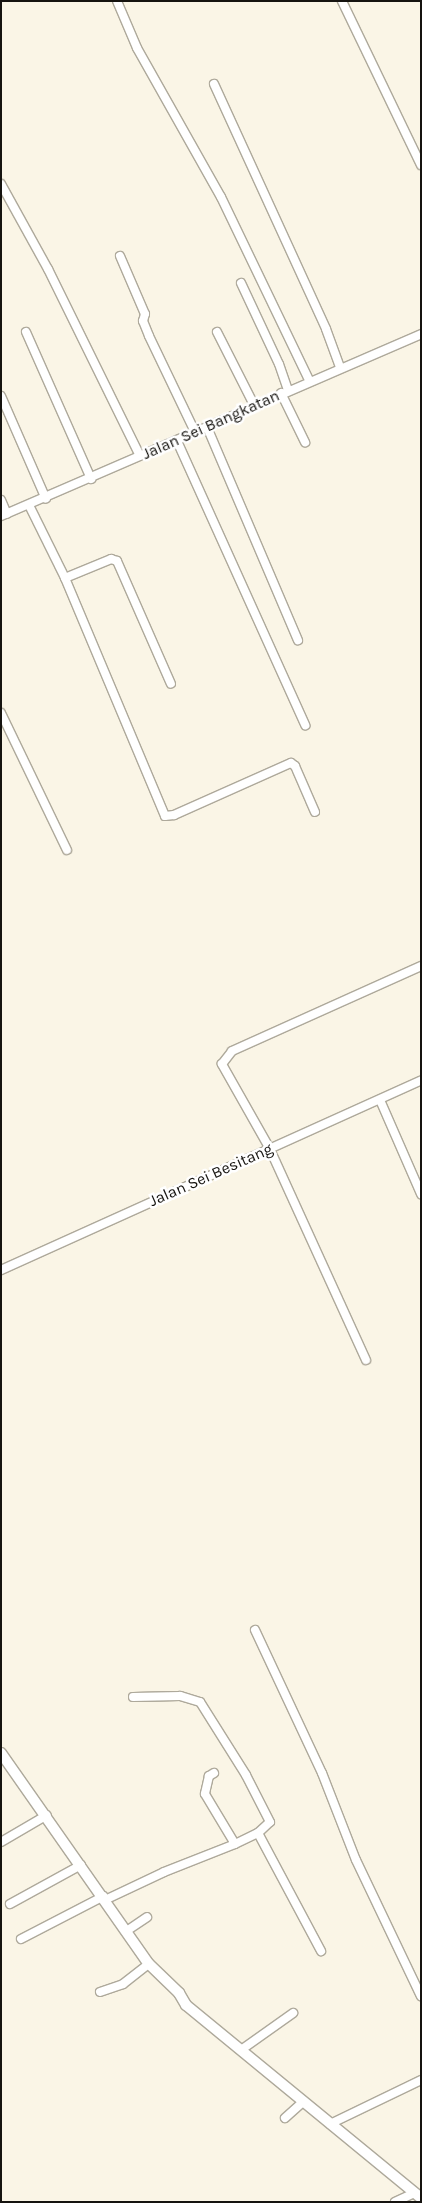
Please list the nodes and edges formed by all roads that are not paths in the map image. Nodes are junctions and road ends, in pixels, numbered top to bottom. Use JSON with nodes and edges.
{"nodes":[{"id":1,"x":117,"y":1,"type":"edge"},
{"id":2,"x":342,"y":1,"type":"edge"},
{"id":3,"x":214,"y":84,"type":"dead end"},
{"id":4,"x":421,"y":165,"type":"edge"},
{"id":5,"x":1,"y":184,"type":"edge"},
{"id":6,"x":120,"y":256,"type":"dead end"},
{"id":7,"x":241,"y":283,"type":"dead end"},
{"id":8,"x":26,"y":332,"type":"dead end"},
{"id":9,"x":217,"y":332,"type":"dead end"},
{"id":10,"x":421,"y":334,"type":"edge"},
{"id":11,"x":340,"y":367,"type":"junction"},
{"id":12,"x":309,"y":380,"type":"junction"},
{"id":13,"x":284,"y":391,"type":"junction"},
{"id":14,"x":1,"y":396,"type":"edge"},
{"id":15,"x":254,"y":405,"type":"junction"},
{"id":16,"x":207,"y":427,"type":"junction"},
{"id":17,"x":195,"y":432,"type":"junction"},
{"id":18,"x":177,"y":441,"type":"junction"},
{"id":19,"x":305,"y":442,"type":"dead end"},
{"id":20,"x":140,"y":456,"type":"junction"},
{"id":21,"x":91,"y":479,"type":"junction"},
{"id":22,"x":46,"y":498,"type":"junction"},
{"id":23,"x":1,"y":500,"type":"edge"},
{"id":24,"x":29,"y":505,"type":"junction"},
{"id":25,"x":4,"y":515,"type":"edge"},
{"id":26,"x":65,"y":578,"type":"junction"},
{"id":27,"x":298,"y":640,"type":"dead end"},
{"id":28,"x":171,"y":684,"type":"dead end"},
{"id":29,"x":1,"y":713,"type":"edge"},
{"id":30,"x":305,"y":725,"type":"dead end"},
{"id":31,"x":315,"y":812,"type":"dead end"},
{"id":32,"x":66,"y":850,"type":"dead end"},
{"id":33,"x":421,"y":966,"type":"edge"},
{"id":34,"x":421,"y":1080,"type":"edge"},
{"id":35,"x":380,"y":1100,"type":"junction"},
{"id":36,"x":270,"y":1149,"type":"junction"},
{"id":37,"x":421,"y":1194,"type":"edge"},
{"id":38,"x":1,"y":1270,"type":"edge"},
{"id":39,"x":366,"y":1360,"type":"dead end"},
{"id":40,"x":255,"y":1630,"type":"dead end"},
{"id":41,"x":133,"y":1698,"type":"dead end"},
{"id":42,"x":1,"y":1753,"type":"edge"},
{"id":43,"x":214,"y":1774,"type":"dead end"},
{"id":44,"x":47,"y":1815,"type":"junction"},
{"id":45,"x":258,"y":1833,"type":"junction"},
{"id":46,"x":1,"y":1842,"type":"edge"},
{"id":47,"x":235,"y":1844,"type":"junction"},
{"id":48,"x":81,"y":1866,"type":"junction"},
{"id":49,"x":105,"y":1898,"type":"junction"},
{"id":50,"x":10,"y":1904,"type":"dead end"},
{"id":51,"x":147,"y":1917,"type":"dead end"},
{"id":52,"x":128,"y":1930,"type":"junction"},
{"id":53,"x":20,"y":1940,"type":"dead end"},
{"id":54,"x":321,"y":1951,"type":"dead end"},
{"id":55,"x":150,"y":1964,"type":"junction"},
{"id":56,"x":100,"y":1992,"type":"dead end"},
{"id":57,"x":421,"y":1996,"type":"edge"},
{"id":58,"x":293,"y":2013,"type":"dead end"},
{"id":59,"x":241,"y":2050,"type":"junction"},
{"id":60,"x":421,"y":2080,"type":"edge"},
{"id":61,"x":303,"y":2102,"type":"junction"},
{"id":62,"x":285,"y":2118,"type":"dead end"},
{"id":63,"x":330,"y":2124,"type":"junction"},
{"id":64,"x":418,"y":2196,"type":"edge"},
{"id":65,"x":395,"y":2202,"type":"edge"}],
"edges":[{"from":1,"to":12,"type":"street"},
{"from":2,"to":4,"type":"street"},
{"from":3,"to":11,"type":"street"},
{"from":5,"to":20,"type":"street"},
{"from":6,"to":17,"type":"street"},
{"from":7,"to":13,"type":"street"},
{"from":8,"to":21,"type":"street"},
{"from":9,"to":15,"type":"street"},
{"from":10,"to":11,"type":"street","name":"Jalan Sei Bangkatan"},
{"from":11,"to":12,"type":"street","name":"Jalan Sei Bangkatan"},
{"from":12,"to":13,"type":"street","name":"Jalan Sei Bangkatan"},
{"from":13,"to":15,"type":"street","name":"Jalan Sei Bangkatan"},
{"from":13,"to":19,"type":"street"},
{"from":14,"to":22,"type":"street"},
{"from":15,"to":16,"type":"street","name":"Jalan Sei Bangkatan"},
{"from":16,"to":17,"type":"street","name":"Jalan Sei Bangkatan"},
{"from":16,"to":27,"type":"street"},
{"from":17,"to":18,"type":"street","name":"Jalan Sei Bangkatan"},
{"from":18,"to":20,"type":"street","name":"Jalan Sei Bangkatan"},
{"from":18,"to":30,"type":"street"},
{"from":20,"to":21,"type":"street","name":"Jalan Sei Bangkatan"},
{"from":21,"to":22,"type":"street","name":"Jalan Sei Bangkatan"},
{"from":22,"to":24,"type":"street","name":"Jalan Sei Bangkatan"},
{"from":23,"to":25,"type":"street"},
{"from":24,"to":25,"type":"street","name":"Jalan Sei Bangkatan"},
{"from":24,"to":26,"type":"street"},
{"from":26,"to":28,"type":"street"},
{"from":26,"to":31,"type":"street"},
{"from":29,"to":32,"type":"street"},
{"from":33,"to":36,"type":"street"},
{"from":34,"to":35,"type":"street","name":"Jalan Sei Besitang"},
{"from":35,"to":36,"type":"street","name":"Jalan Sei Besitang"},
{"from":35,"to":37,"type":"street"},
{"from":36,"to":38,"type":"street","name":"Jalan Sei Besitang"},
{"from":36,"to":39,"type":"street"},
{"from":40,"to":57,"type":"street"},
{"from":41,"to":45,"type":"street"},
{"from":42,"to":44,"type":"main road"},
{"from":43,"to":47,"type":"street"},
{"from":44,"to":46,"type":"street"},
{"from":44,"to":48,"type":"main road"},
{"from":45,"to":47,"type":"street"},
{"from":45,"to":54,"type":"street"},
{"from":47,"to":49,"type":"street"},
{"from":48,"to":49,"type":"main road"},
{"from":48,"to":50,"type":"street"},
{"from":49,"to":52,"type":"main road"},
{"from":49,"to":53,"type":"street"},
{"from":51,"to":52,"type":"street"},
{"from":52,"to":55,"type":"main road"},
{"from":55,"to":56,"type":"street"},
{"from":55,"to":59,"type":"main road"},
{"from":58,"to":59,"type":"street"},
{"from":59,"to":61,"type":"main road"},
{"from":60,"to":63,"type":"street"},
{"from":61,"to":62,"type":"street"},
{"from":61,"to":63,"type":"main road"},
{"from":63,"to":64,"type":"main road"},
{"from":64,"to":65,"type":"street"}]}
